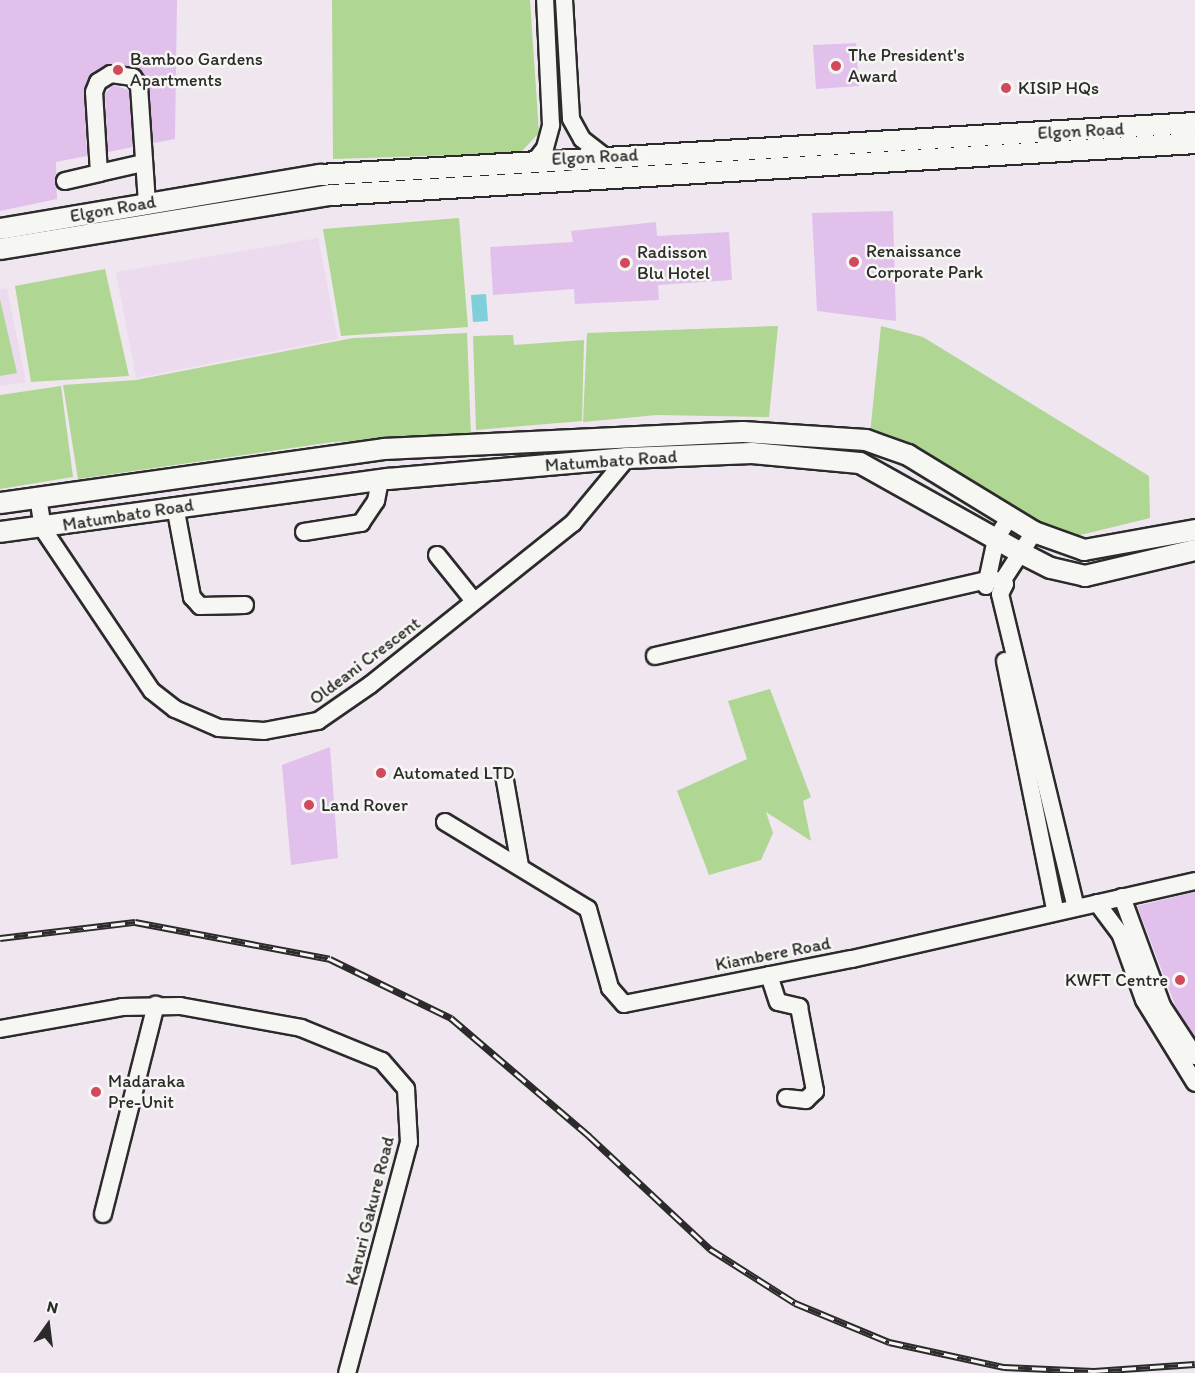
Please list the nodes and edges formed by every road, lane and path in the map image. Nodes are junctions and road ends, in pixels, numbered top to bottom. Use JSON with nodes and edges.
{"nodes":[{"id":1,"x":545,"y":0,"type":"edge"},
{"id":2,"x":564,"y":0,"type":"edge"},
{"id":3,"x":1195,"y":123,"type":"edge"},
{"id":4,"x":1195,"y":143,"type":"edge"},
{"id":5,"x":605,"y":157,"type":"junction"},
{"id":6,"x":535,"y":161,"type":"junction"},
{"id":7,"x":143,"y":163,"type":"junction"},
{"id":8,"x":99,"y":173,"type":"junction"},
{"id":9,"x":65,"y":182,"type":"dead end"},
{"id":10,"x":147,"y":203,"type":"junction"},
{"id":11,"x":0,"y":229,"type":"edge"},
{"id":12,"x":0,"y":249,"type":"edge"},
{"id":13,"x":866,"y":440,"type":"junction"},
{"id":14,"x":384,"y":449,"type":"junction"},
{"id":15,"x":627,"y":458,"type":"junction"},
{"id":16,"x":302,"y":460,"type":"junction"},
{"id":17,"x":860,"y":463,"type":"junction"},
{"id":18,"x":185,"y":476,"type":"junction"},
{"id":19,"x":384,"y":480,"type":"junction"},
{"id":20,"x":304,"y":490,"type":"junction"},
{"id":21,"x":38,"y":497,"type":"junction"},
{"id":22,"x":0,"y":503,"type":"edge"},
{"id":23,"x":183,"y":505,"type":"junction"},
{"id":24,"x":1009,"y":518,"type":"junction"},
{"id":25,"x":43,"y":529,"type":"junction"},
{"id":26,"x":1195,"y":530,"type":"edge"},
{"id":27,"x":0,"y":532,"type":"edge"},
{"id":28,"x":304,"y":532,"type":"dead end"},
{"id":29,"x":1034,"y":532,"type":"junction"},
{"id":30,"x":996,"y":539,"type":"junction"},
{"id":31,"x":1195,"y":550,"type":"edge"},
{"id":32,"x":1023,"y":554,"type":"junction"},
{"id":33,"x":437,"y":555,"type":"dead end"},
{"id":34,"x":995,"y":585,"type":"junction"},
{"id":35,"x":474,"y":601,"type":"junction"},
{"id":36,"x":245,"y":605,"type":"dead end"},
{"id":37,"x":655,"y":656,"type":"dead end"},
{"id":38,"x":504,"y":775,"type":"dead end"},
{"id":39,"x":445,"y":822,"type":"dead end"},
{"id":40,"x":520,"y":866,"type":"junction"},
{"id":41,"x":1195,"y":881,"type":"edge"},
{"id":42,"x":1122,"y":897,"type":"junction"},
{"id":43,"x":1097,"y":903,"type":"junction"},
{"id":44,"x":1076,"y":907,"type":"junction"},
{"id":45,"x":1055,"y":910,"type":"junction"},
{"id":46,"x":769,"y":975,"type":"junction"},
{"id":47,"x":156,"y":1005,"type":"junction"},
{"id":48,"x":0,"y":1029,"type":"edge"},
{"id":49,"x":1195,"y":1056,"type":"edge"},
{"id":50,"x":1195,"y":1083,"type":"edge"},
{"id":51,"x":786,"y":1098,"type":"dead end"},
{"id":52,"x":103,"y":1214,"type":"dead end"},
{"id":53,"x":348,"y":1373,"type":"edge"}],
"edges":[{"from":1,"to":6,"type":"street"},
{"from":2,"to":5,"type":"street"},
{"from":3,"to":5,"type":"street","name":"Elgon Road"},
{"from":4,"to":12,"type":"street","name":"Elgon Road"},
{"from":5,"to":6,"type":"street","name":"Elgon Road"},
{"from":6,"to":10,"type":"street","name":"Elgon Road"},
{"from":7,"to":8,"type":"street"},
{"from":7,"to":8,"type":"street"},
{"from":7,"to":10,"type":"street"},
{"from":8,"to":9,"type":"street"},
{"from":10,"to":11,"type":"street","name":"Elgon Road"},
{"from":13,"to":14,"type":"street","name":"Matumbato Road"},
{"from":13,"to":17,"type":"street"},
{"from":13,"to":24,"type":"street","name":"Matumbato Road"},
{"from":14,"to":16,"type":"street","name":"Matumbato Road"},
{"from":14,"to":19,"type":"street"},
{"from":15,"to":17,"type":"street","name":"Matumbato Road"},
{"from":15,"to":19,"type":"street","name":"Matumbato Road"},
{"from":15,"to":35,"type":"street","name":"Oldeani Crescent"},
{"from":16,"to":18,"type":"street","name":"Matumbato Road"},
{"from":16,"to":20,"type":"street"},
{"from":17,"to":30,"type":"street","name":"Matumbato Road"},
{"from":18,"to":21,"type":"street","name":"Matumbato Road"},
{"from":18,"to":23,"type":"street"},
{"from":19,"to":20,"type":"street","name":"Matumbato Road"},
{"from":19,"to":28,"type":"street"},
{"from":20,"to":23,"type":"street","name":"Matumbato Road"},
{"from":21,"to":22,"type":"street","name":"Matumbato Road"},
{"from":21,"to":25,"type":"street","name":"Oldeani Crescent"},
{"from":23,"to":25,"type":"street","name":"Matumbato Road"},
{"from":23,"to":36,"type":"street"},
{"from":24,"to":29,"type":"street","name":"Matumbato Road"},
{"from":24,"to":30,"type":"street"},
{"from":25,"to":27,"type":"street","name":"Matumbato Road"},
{"from":25,"to":35,"type":"street","name":"Oldeani Crescent"},
{"from":26,"to":29,"type":"street","name":"Matumbato Road"},
{"from":29,"to":32,"type":"street"},
{"from":30,"to":32,"type":"street","name":"Matumbato Road"},
{"from":30,"to":34,"type":"street"},
{"from":31,"to":32,"type":"street","name":"Matumbato Road"},
{"from":32,"to":34,"type":"street"},
{"from":33,"to":35,"type":"street"},
{"from":34,"to":37,"type":"street"},
{"from":34,"to":44,"type":"street"},
{"from":34,"to":45,"type":"street"},
{"from":38,"to":40,"type":"street"},
{"from":39,"to":40,"type":"street","name":"Kiambere Road"},
{"from":40,"to":46,"type":"street","name":"Kiambere Road"},
{"from":41,"to":42,"type":"street","name":"Kiambere Road"},
{"from":42,"to":43,"type":"street","name":"Kiambere Road"},
{"from":42,"to":49,"type":"street"},
{"from":43,"to":44,"type":"street","name":"Kiambere Road"},
{"from":43,"to":50,"type":"street"},
{"from":44,"to":45,"type":"street","name":"Kiambere Road"},
{"from":45,"to":46,"type":"street","name":"Kiambere Road"},
{"from":46,"to":51,"type":"street"},
{"from":47,"to":48,"type":"street","name":"Karuri Gakure Road"},
{"from":47,"to":52,"type":"street"},
{"from":47,"to":53,"type":"street","name":"Karuri Gakure Road"}]}
